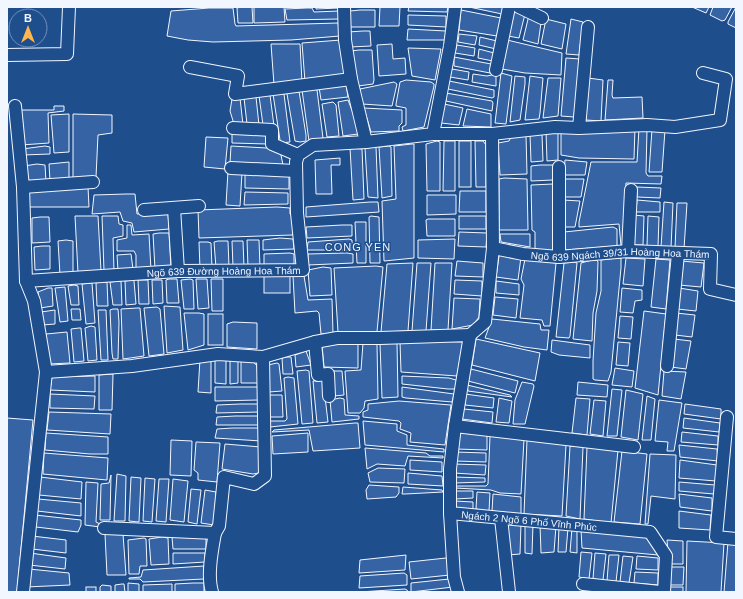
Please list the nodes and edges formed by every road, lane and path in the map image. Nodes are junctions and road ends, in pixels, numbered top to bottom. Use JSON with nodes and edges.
{"nodes":[{"id":1,"x":68,"y":7,"type":"edge"},
{"id":2,"x":344,"y":7,"type":"edge"},
{"id":3,"x":455,"y":7,"type":"edge"},
{"id":4,"x":509,"y":7,"type":"edge"},
{"id":5,"x":519,"y":7,"type":"edge"},
{"id":6,"x":542,"y":18,"type":"dead end"},
{"id":7,"x":588,"y":27,"type":"dead end"},
{"id":8,"x":7,"y":55,"type":"edge"},
{"id":9,"x":190,"y":67,"type":"dead end"},
{"id":10,"x":496,"y":70,"type":"dead end"},
{"id":11,"x":703,"y":73,"type":"dead end"},
{"id":12,"x":351,"y":79,"type":"junction"},
{"id":13,"x":15,"y":106,"type":"dead end"},
{"id":14,"x":232,"y":128,"type":"dead end"},
{"id":15,"x":579,"y":128,"type":"junction"},
{"id":16,"x":433,"y":134,"type":"junction"},
{"id":17,"x":492,"y":134,"type":"junction"},
{"id":18,"x":366,"y":142,"type":"junction"},
{"id":19,"x":298,"y":155,"type":"junction"},
{"id":20,"x":558,"y":167,"type":"dead end"},
{"id":21,"x":231,"y":168,"type":"dead end"},
{"id":22,"x":296,"y":171,"type":"junction"},
{"id":23,"x":93,"y":182,"type":"dead end"},
{"id":24,"x":23,"y":188,"type":"junction"},
{"id":25,"x":631,"y":190,"type":"dead end"},
{"id":26,"x":198,"y":206,"type":"dead end"},
{"id":27,"x":174,"y":208,"type":"junction"},
{"id":28,"x":144,"y":210,"type":"dead end"},
{"id":29,"x":494,"y":248,"type":"junction"},
{"id":30,"x":628,"y":251,"type":"junction"},
{"id":31,"x":678,"y":254,"type":"junction"},
{"id":32,"x":559,"y":257,"type":"junction"},
{"id":33,"x":178,"y":272,"type":"junction"},
{"id":34,"x":26,"y":281,"type":"junction"},
{"id":35,"x":736,"y":295,"type":"edge"},
{"id":36,"x":470,"y":335,"type":"junction"},
{"id":37,"x":315,"y":342,"type":"junction"},
{"id":38,"x":263,"y":357,"type":"junction"},
{"id":39,"x":667,"y":366,"type":"dead end"},
{"id":40,"x":46,"y":372,"type":"junction"},
{"id":41,"x":329,"y":396,"type":"dead end"},
{"id":42,"x":727,"y":417,"type":"dead end"},
{"id":43,"x":455,"y":426,"type":"junction"},
{"id":44,"x":634,"y":447,"type":"dead end"},
{"id":45,"x":450,"y":513,"type":"junction"},
{"id":46,"x":501,"y":518,"type":"junction"},
{"id":47,"x":104,"y":528,"type":"dead end"},
{"id":48,"x":215,"y":533,"type":"junction"},
{"id":49,"x":736,"y":539,"type":"edge"},
{"id":50,"x":583,"y":584,"type":"dead end"},
{"id":51,"x":23,"y":592,"type":"edge"},
{"id":52,"x":212,"y":592,"type":"edge"},
{"id":53,"x":458,"y":592,"type":"edge"},
{"id":54,"x":509,"y":592,"type":"edge"},
{"id":55,"x":660,"y":592,"type":"edge"},
{"id":56,"x":664,"y":592,"type":"edge"}],
"edges":[{"from":1,"to":8,"type":"lane"},
{"from":2,"to":12,"type":"lane"},
{"from":3,"to":16,"type":"lane"},
{"from":4,"to":10,"type":"lane"},
{"from":5,"to":6,"type":"lane"},
{"from":7,"to":15,"type":"lane"},
{"from":9,"to":12,"type":"lane"},
{"from":11,"to":15,"type":"lane"},
{"from":12,"to":18,"type":"lane"},
{"from":13,"to":24,"type":"lane"},
{"from":14,"to":19,"type":"lane"},
{"from":15,"to":17,"type":"lane"},
{"from":16,"to":17,"type":"lane"},
{"from":16,"to":18,"type":"lane"},
{"from":17,"to":29,"type":"lane"},
{"from":18,"to":19,"type":"lane"},
{"from":19,"to":22,"type":"lane","name":"Ngõ 639 Đường Hoàng Hoa Thám"},
{"from":20,"to":32,"type":"lane"},
{"from":21,"to":22,"type":"lane"},
{"from":22,"to":33,"type":"lane","name":"Ngõ 639 Đường Hoàng Hoa Thám"},
{"from":23,"to":24,"type":"lane"},
{"from":24,"to":34,"type":"lane"},
{"from":25,"to":30,"type":"lane"},
{"from":26,"to":27,"type":"lane"},
{"from":27,"to":28,"type":"lane"},
{"from":27,"to":33,"type":"lane"},
{"from":29,"to":32,"type":"lane","name":"Ngõ 639 Ngách 39/31 Hoàng Hoa Thám"},
{"from":29,"to":36,"type":"lane"},
{"from":30,"to":31,"type":"lane","name":"Ngõ 639 Ngách 39/31 Hoàng Hoa Thám"},
{"from":30,"to":32,"type":"lane","name":"Ngõ 639 Ngách 39/31 Hoàng Hoa Thám"},
{"from":31,"to":35,"type":"lane","name":"Ngõ 639 Ngách 39/31 Hoàng Hoa Thám"},
{"from":31,"to":39,"type":"lane"},
{"from":33,"to":34,"type":"lane","name":"Ngõ 639 Đường Hoàng Hoa Thám"},
{"from":34,"to":40,"type":"lane"},
{"from":36,"to":37,"type":"lane"},
{"from":36,"to":43,"type":"lane","name":"Ngách 2 Ngõ 6 Phố Vĩnh Phúc"},
{"from":37,"to":38,"type":"lane"},
{"from":37,"to":41,"type":"lane"},
{"from":38,"to":40,"type":"lane"},
{"from":38,"to":48,"type":"lane"},
{"from":40,"to":51,"type":"lane"},
{"from":42,"to":49,"type":"lane"},
{"from":43,"to":44,"type":"lane"},
{"from":43,"to":45,"type":"lane","name":"Ngách 2 Ngõ 6 Phố Vĩnh Phúc"},
{"from":45,"to":46,"type":"lane","name":"Ngách 2 Ngõ 6 Phố Vĩnh Phúc"},
{"from":45,"to":53,"type":"lane"},
{"from":46,"to":54,"type":"lane"},
{"from":46,"to":56,"type":"lane","name":"Ngách 2 Ngõ 6 Phố Vĩnh Phúc"},
{"from":47,"to":48,"type":"lane"},
{"from":48,"to":52,"type":"lane"},
{"from":50,"to":55,"type":"lane"}]}
